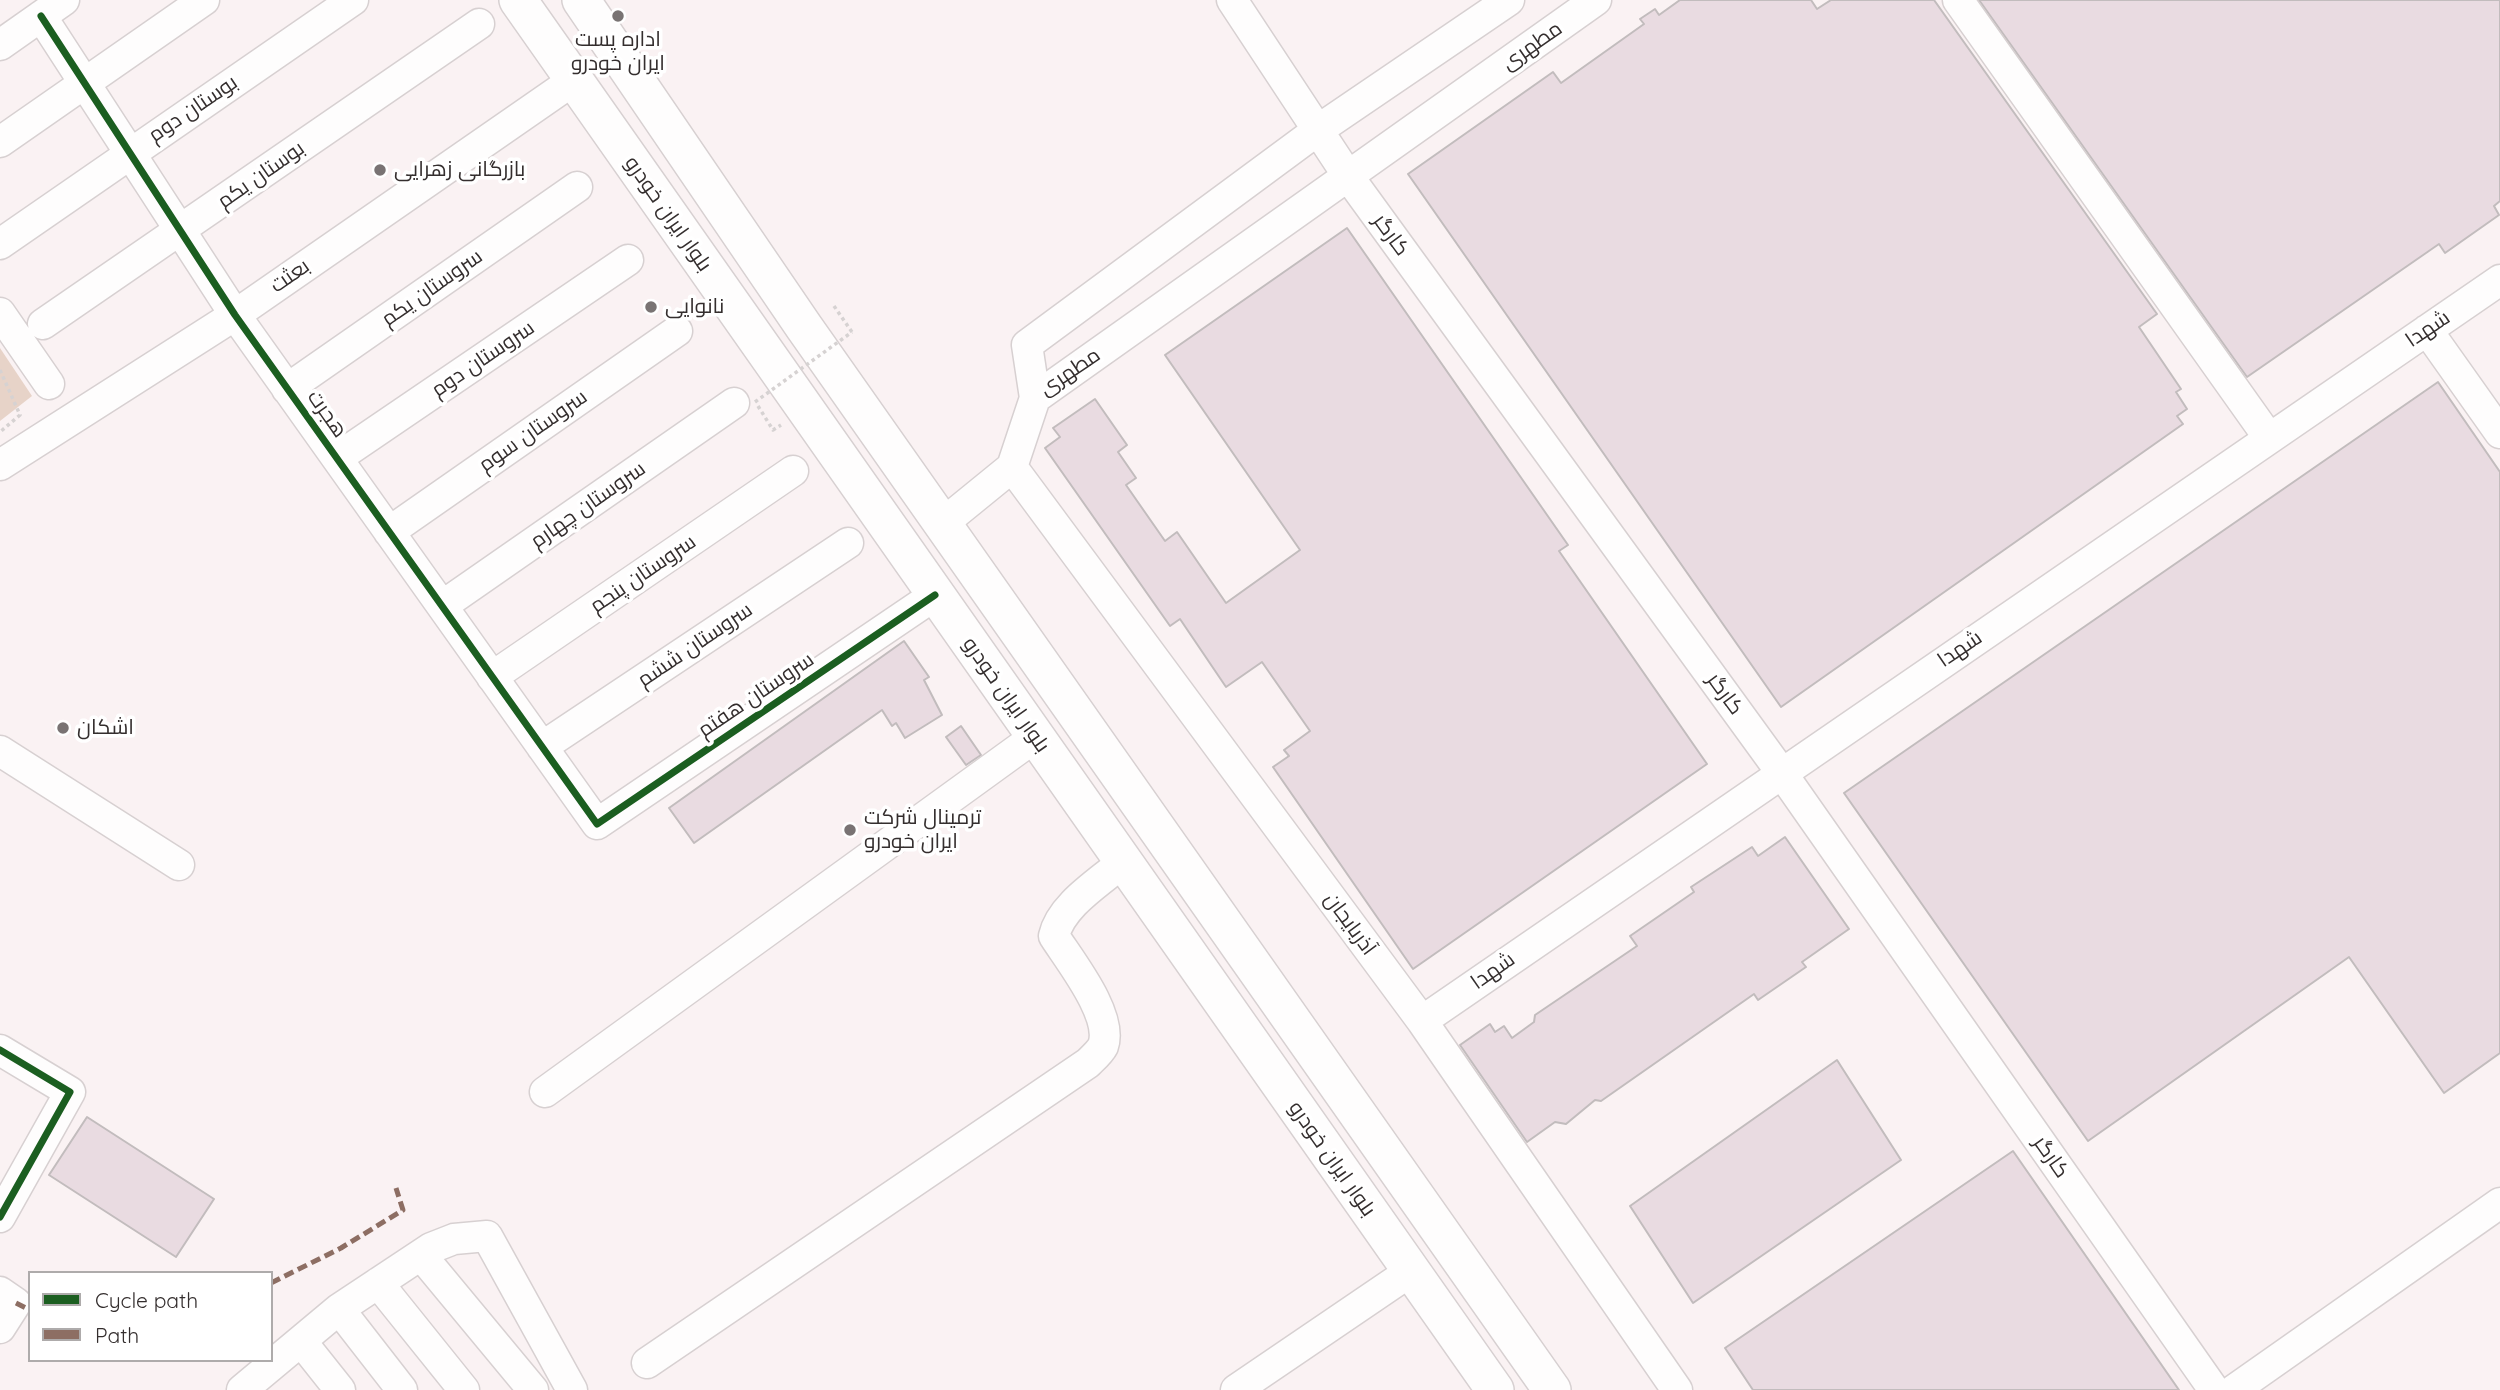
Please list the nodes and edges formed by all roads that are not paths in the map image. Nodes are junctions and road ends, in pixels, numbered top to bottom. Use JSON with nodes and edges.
{"nodes":[{"id":1,"x":204,"y":0,"type":"edge"},
{"id":2,"x":353,"y":0,"type":"edge"},
{"id":3,"x":519,"y":0,"type":"edge"},
{"id":4,"x":581,"y":0,"type":"edge"},
{"id":5,"x":1232,"y":0,"type":"edge"},
{"id":6,"x":1509,"y":0,"type":"edge"},
{"id":7,"x":1596,"y":0,"type":"edge"},
{"id":8,"x":1958,"y":0,"type":"edge"},
{"id":9,"x":53,"y":8,"type":"edge"},
{"id":10,"x":479,"y":24,"type":"dead end"},
{"id":11,"x":0,"y":45,"type":"edge"},
{"id":12,"x":574,"y":80,"type":"junction"},
{"id":13,"x":85,"y":84,"type":"junction"},
{"id":14,"x":1318,"y":130,"type":"junction"},
{"id":15,"x":0,"y":142,"type":"edge"},
{"id":16,"x":130,"y":153,"type":"junction"},
{"id":17,"x":1348,"y":176,"type":"junction"},
{"id":18,"x":577,"y":187,"type":"dead end"},
{"id":19,"x":181,"y":231,"type":"junction"},
{"id":20,"x":0,"y":244,"type":"edge"},
{"id":21,"x":628,"y":260,"type":"dead end"},
{"id":22,"x":2500,"y":280,"type":"edge"},
{"id":23,"x":0,"y":313,"type":"edge"},
{"id":24,"x":235,"y":315,"type":"junction"},
{"id":25,"x":43,"y":324,"type":"dead end"},
{"id":26,"x":2427,"y":330,"type":"junction"},
{"id":27,"x":677,"y":331,"type":"dead end"},
{"id":28,"x":49,"y":384,"type":"dead end"},
{"id":29,"x":287,"y":388,"type":"junction"},
{"id":30,"x":1035,"y":398,"type":"junction"},
{"id":31,"x":745,"y":402,"type":"road end"},
{"id":32,"x":2500,"y":433,"type":"edge"},
{"id":33,"x":2269,"y":438,"type":"junction"},
{"id":34,"x":337,"y":458,"type":"junction"},
{"id":35,"x":0,"y":464,"type":"edge"},
{"id":36,"x":1012,"y":467,"type":"junction"},
{"id":37,"x":793,"y":471,"type":"dead end"},
{"id":38,"x":942,"y":524,"type":"junction"},
{"id":39,"x":389,"y":532,"type":"junction"},
{"id":40,"x":848,"y":542,"type":"dead end"},
{"id":41,"x":935,"y":595,"type":"junction"},
{"id":42,"x":442,"y":606,"type":"junction"},
{"id":43,"x":492,"y":677,"type":"junction"},
{"id":44,"x":1035,"y":737,"type":"junction"},
{"id":45,"x":542,"y":747,"type":"junction"},
{"id":46,"x":0,"y":751,"type":"edge"},
{"id":47,"x":1781,"y":772,"type":"junction"},
{"id":48,"x":597,"y":824,"type":"joint"},
{"id":49,"x":1124,"y":862,"type":"junction"},
{"id":50,"x":179,"y":866,"type":"dead end"},
{"id":51,"x":1422,"y":1021,"type":"junction"},
{"id":52,"x":1298,"y":1030,"type":"junction"},
{"id":53,"x":0,"y":1050,"type":"edge"},
{"id":54,"x":1259,"y":1055,"type":"junction"},
{"id":55,"x":1336,"y":1083,"type":"junction"},
{"id":56,"x":545,"y":1092,"type":"dead end"},
{"id":57,"x":1297,"y":1109,"type":"junction"},
{"id":58,"x":2500,"y":1203,"type":"edge"},
{"id":59,"x":0,"y":1217,"type":"edge"},
{"id":60,"x":421,"y":1255,"type":"junction"},
{"id":61,"x":1411,"y":1271,"type":"junction"},
{"id":62,"x":378,"y":1283,"type":"junction"},
{"id":63,"x":8,"y":1298,"type":"edge"},
{"id":64,"x":339,"y":1309,"type":"junction"},
{"id":65,"x":0,"y":1328,"type":"edge"},
{"id":66,"x":301,"y":1340,"type":"junction"},
{"id":67,"x":647,"y":1363,"type":"dead end"},
{"id":68,"x":259,"y":1385,"type":"edge"},
{"id":69,"x":340,"y":1390,"type":"edge"},
{"id":70,"x":402,"y":1390,"type":"edge"},
{"id":71,"x":464,"y":1390,"type":"edge"},
{"id":72,"x":533,"y":1390,"type":"edge"},
{"id":73,"x":572,"y":1390,"type":"edge"},
{"id":74,"x":1236,"y":1390,"type":"edge"},
{"id":75,"x":1495,"y":1390,"type":"edge"},
{"id":76,"x":1552,"y":1390,"type":"edge"},
{"id":77,"x":1677,"y":1390,"type":"edge"},
{"id":78,"x":2214,"y":1390,"type":"edge"},
{"id":79,"x":2234,"y":1390,"type":"edge"}],
"edges":[{"from":1,"to":13,"type":"street"},
{"from":2,"to":16,"type":"street","name":"بوستان دوم"},
{"from":3,"to":12,"type":"main road","name":"بلوار ایران خودرو"},
{"from":4,"to":38,"type":"main road"},
{"from":5,"to":14,"type":"street","name":"کارگر"},
{"from":6,"to":14,"type":"street","name":"مطهری"},
{"from":7,"to":17,"type":"street","name":"مطهری"},
{"from":8,"to":33,"type":"street"},
{"from":9,"to":11,"type":"street"},
{"from":9,"to":13,"type":"street","name":"هجرت"},
{"from":10,"to":19,"type":"street","name":"بوستان یکم"},
{"from":12,"to":24,"type":"street","name":"بعثت"},
{"from":12,"to":41,"type":"main road","name":"بلوار ایران خودرو"},
{"from":13,"to":15,"type":"street"},
{"from":13,"to":16,"type":"street","name":"هجرت"},
{"from":14,"to":17,"type":"street","name":"کارگر"},
{"from":14,"to":30,"type":"street","name":"مطهری"},
{"from":16,"to":19,"type":"street","name":"هجرت"},
{"from":16,"to":20,"type":"street","name":"بوستان دوم"},
{"from":17,"to":30,"type":"street","name":"مطهری"},
{"from":17,"to":47,"type":"street","name":"کارگر"},
{"from":18,"to":29,"type":"street","name":"سروستان یکم"},
{"from":19,"to":24,"type":"street","name":"هجرت"},
{"from":19,"to":25,"type":"street","name":"بوستان یکم"},
{"from":21,"to":34,"type":"street","name":"سروستان دوم"},
{"from":22,"to":26,"type":"street","name":"شهدا"},
{"from":23,"to":28,"type":"street"},
{"from":24,"to":29,"type":"street","name":"هجرت"},
{"from":24,"to":35,"type":"street","name":"بعثت"},
{"from":26,"to":32,"type":"street"},
{"from":26,"to":33,"type":"street","name":"شهدا"},
{"from":27,"to":39,"type":"street","name":"سروستان سوم"},
{"from":29,"to":34,"type":"street","name":"هجرت"},
{"from":30,"to":36,"type":"street"},
{"from":31,"to":42,"type":"street","name":"سروستان چهارم"},
{"from":33,"to":47,"type":"street","name":"شهدا"},
{"from":34,"to":39,"type":"street","name":"هجرت"},
{"from":36,"to":38,"type":"street"},
{"from":36,"to":51,"type":"street","name":"آذربایجان"},
{"from":37,"to":43,"type":"street","name":"سروستان پنجم"},
{"from":38,"to":52,"type":"main road"},
{"from":39,"to":42,"type":"street","name":"هجرت"},
{"from":40,"to":45,"type":"street","name":"سروستان ششم"},
{"from":41,"to":44,"type":"main road","name":"بلوار ایران خودرو"},
{"from":41,"to":48,"type":"street","name":"سروستان هفتم"},
{"from":42,"to":43,"type":"street","name":"هجرت"},
{"from":43,"to":45,"type":"street","name":"هجرت"},
{"from":44,"to":49,"type":"main road","name":"بلوار ایران خودرو"},
{"from":44,"to":56,"type":"street"},
{"from":45,"to":48,"type":"street","name":"هجرت"},
{"from":46,"to":50,"type":"street"},
{"from":47,"to":51,"type":"street","name":"شهدا"},
{"from":47,"to":78,"type":"street","name":"کارگر"},
{"from":49,"to":54,"type":"main road","name":"بلوار ایران خودرو"},
{"from":49,"to":67,"type":"street"},
{"from":51,"to":77,"type":"street","name":"آذربایجان"},
{"from":52,"to":54,"type":"main road"},
{"from":52,"to":55,"type":"main road"},
{"from":53,"to":59,"type":"street"},
{"from":54,"to":57,"type":"main road","name":"بلوار ایران خودرو"},
{"from":55,"to":57,"type":"main road"},
{"from":55,"to":76,"type":"main road"},
{"from":57,"to":61,"type":"main road","name":"بلوار ایران خودرو"},
{"from":58,"to":79,"type":"street"},
{"from":60,"to":62,"type":"street"},
{"from":60,"to":72,"type":"street"},
{"from":60,"to":73,"type":"street"},
{"from":61,"to":74,"type":"street"},
{"from":61,"to":75,"type":"main road","name":"بلوار ایران خودرو"},
{"from":62,"to":64,"type":"street"},
{"from":62,"to":71,"type":"street"},
{"from":63,"to":65,"type":"street"},
{"from":64,"to":66,"type":"street"},
{"from":64,"to":70,"type":"street"},
{"from":66,"to":68,"type":"street"},
{"from":66,"to":69,"type":"street"}]}
